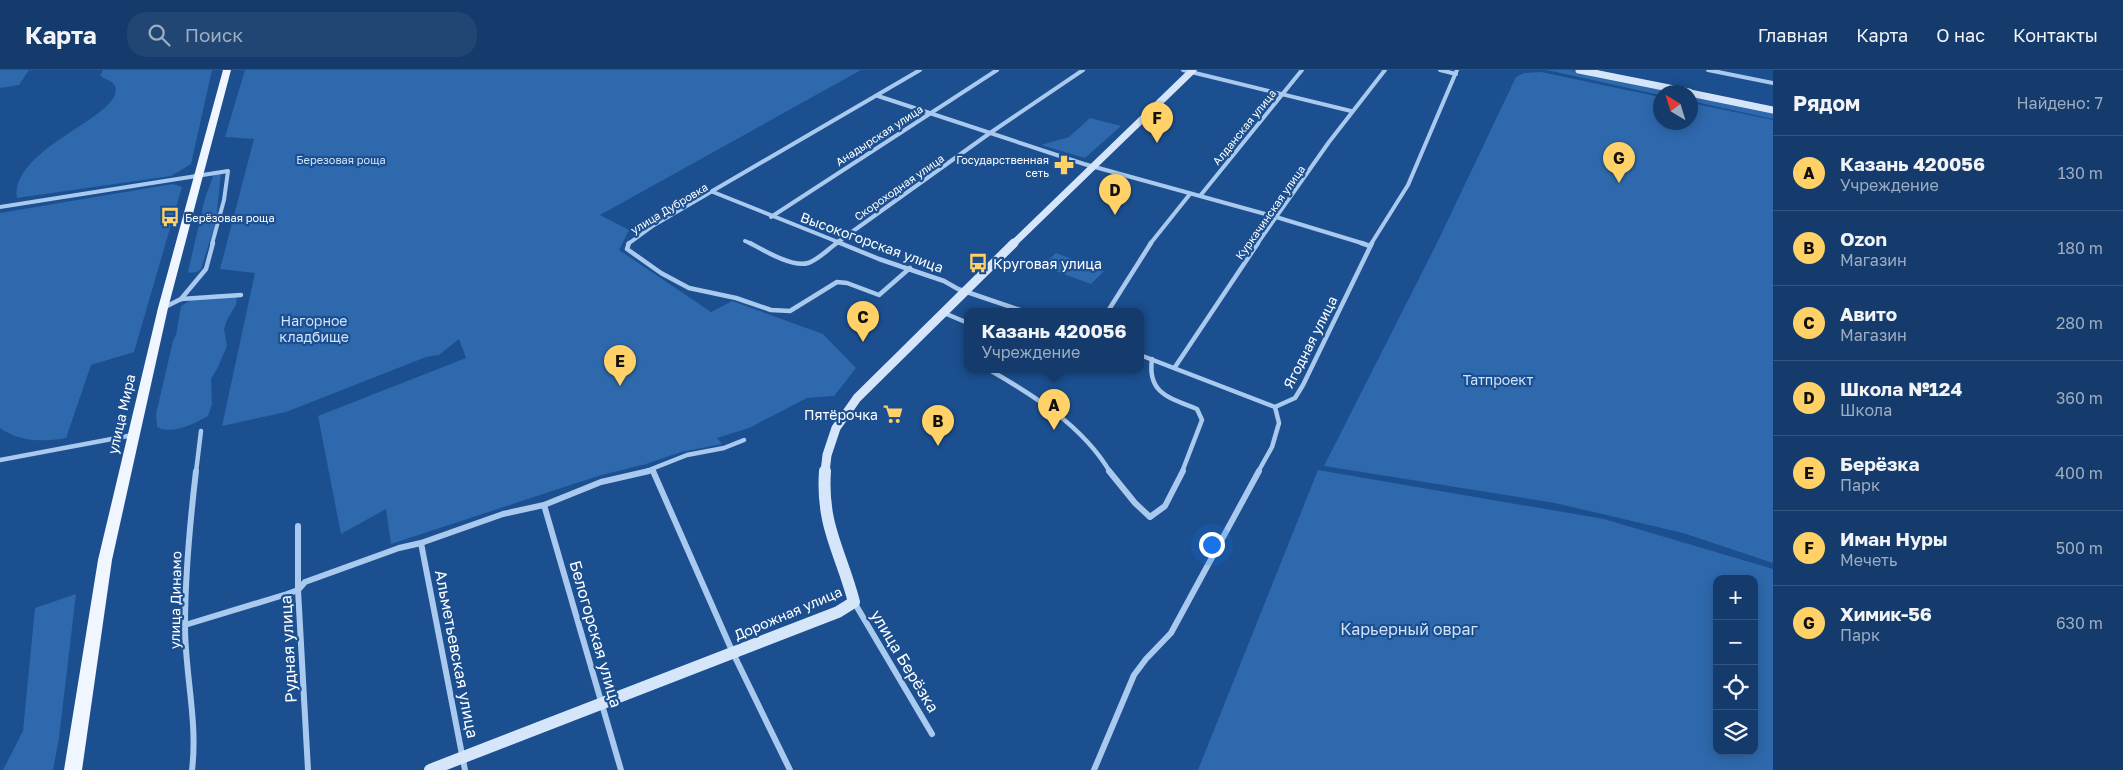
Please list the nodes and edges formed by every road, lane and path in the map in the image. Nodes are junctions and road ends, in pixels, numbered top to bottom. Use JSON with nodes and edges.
{"nodes":[{"id":1,"x":228,"y":70,"type":"edge"},
{"id":2,"x":920,"y":70,"type":"edge"},
{"id":3,"x":997,"y":70,"type":"edge"},
{"id":4,"x":1083,"y":70,"type":"edge"},
{"id":5,"x":1302,"y":70,"type":"edge"},
{"id":6,"x":1386,"y":70,"type":"edge"},
{"id":7,"x":1440,"y":70,"type":"edge"},
{"id":8,"x":1579,"y":70,"type":"edge"},
{"id":9,"x":1708,"y":70,"type":"edge"},
{"id":10,"x":1189,"y":71,"type":"edge"},
{"id":11,"x":1457,"y":72,"type":"edge"},
{"id":12,"x":1773,"y":83,"type":"edge"},
{"id":13,"x":1653,"y":85,"type":"edge"},
{"id":14,"x":1282,"y":95,"type":"junction"},
{"id":15,"x":1698,"y":95,"type":"edge"},
{"id":16,"x":878,"y":96,"type":"junction"},
{"id":17,"x":1773,"y":110,"type":"edge"},
{"id":18,"x":1351,"y":111,"type":"junction"},
{"id":19,"x":928,"y":114,"type":"junction"},
{"id":20,"x":990,"y":133,"type":"junction"},
{"id":21,"x":1092,"y":166,"type":"junction"},
{"id":22,"x":199,"y":175,"type":"junction"},
{"id":23,"x":713,"y":192,"type":"junction"},
{"id":24,"x":1190,"y":194,"type":"junction"},
{"id":25,"x":1200,"y":196,"type":"junction"},
{"id":26,"x":0,"y":207,"type":"edge"},
{"id":27,"x":771,"y":217,"type":"junction"},
{"id":28,"x":1276,"y":218,"type":"junction"},
{"id":29,"x":745,"y":241,"type":"dead end"},
{"id":30,"x":837,"y":241,"type":"junction"},
{"id":31,"x":1370,"y":246,"type":"junction"},
{"id":32,"x":910,"y":268,"type":"junction"},
{"id":33,"x":966,"y":290,"type":"junction"},
{"id":34,"x":241,"y":295,"type":"dead end"},
{"id":35,"x":181,"y":299,"type":"junction"},
{"id":36,"x":163,"y":308,"type":"junction"},
{"id":37,"x":1014,"y":308,"type":"edge"},
{"id":38,"x":1110,"y":308,"type":"edge"},
{"id":39,"x":943,"y":313,"type":"junction"},
{"id":40,"x":964,"y":321,"type":"edge"},
{"id":41,"x":1144,"y":356,"type":"edge"},
{"id":42,"x":1152,"y":359,"type":"junction"},
{"id":43,"x":1175,"y":367,"type":"junction"},
{"id":44,"x":995,"y":373,"type":"edge"},
{"id":45,"x":1275,"y":407,"type":"junction"},
{"id":46,"x":200,"y":431,"type":"dead end"},
{"id":47,"x":133,"y":435,"type":"junction"},
{"id":48,"x":744,"y":440,"type":"dead end"},
{"id":49,"x":0,"y":460,"type":"edge"},
{"id":50,"x":653,"y":470,"type":"junction"},
{"id":51,"x":544,"y":505,"type":"junction"},
{"id":52,"x":298,"y":526,"type":"dead end"},
{"id":53,"x":421,"y":543,"type":"junction"},
{"id":54,"x":298,"y":590,"type":"junction"},
{"id":55,"x":854,"y":602,"type":"junction"},
{"id":56,"x":185,"y":625,"type":"junction"},
{"id":57,"x":733,"y":652,"type":"junction"},
{"id":58,"x":603,"y":704,"type":"junction"},
{"id":59,"x":932,"y":734,"type":"dead end"},
{"id":60,"x":464,"y":764,"type":"edge"},
{"id":61,"x":73,"y":770,"type":"edge"},
{"id":62,"x":192,"y":770,"type":"edge"},
{"id":63,"x":308,"y":770,"type":"edge"},
{"id":64,"x":430,"y":770,"type":"edge"},
{"id":65,"x":621,"y":770,"type":"edge"},
{"id":66,"x":790,"y":770,"type":"edge"},
{"id":67,"x":1094,"y":770,"type":"edge"}],
"edges":[{"from":1,"to":22,"type":"main road","name":"улица Мира"},
{"from":2,"to":16,"type":"street","name":"улица Дубровка"},
{"from":3,"to":19,"type":"street","name":"Анадырская улица"},
{"from":4,"to":20,"type":"street","name":"Скороходная улица"},
{"from":5,"to":14,"type":"street","name":"Алданская улица"},
{"from":6,"to":18,"type":"street","name":"Куркачинская улица"},
{"from":7,"to":11,"type":"street"},
{"from":8,"to":13,"type":"street"},
{"from":9,"to":12,"type":"street"},
{"from":10,"to":14,"type":"street"},
{"from":10,"to":21,"type":"street","name":"Дорожная улица"},
{"from":11,"to":31,"type":"street","name":"Ягодная улица"},
{"from":14,"to":18,"type":"street"},
{"from":14,"to":25,"type":"street","name":"Алданская улица"},
{"from":15,"to":17,"type":"street"},
{"from":16,"to":19,"type":"street"},
{"from":16,"to":23,"type":"street","name":"улица Дубровка"},
{"from":18,"to":28,"type":"street","name":"Куркачинская улица"},
{"from":19,"to":20,"type":"street"},
{"from":19,"to":27,"type":"street","name":"Анадырская улица"},
{"from":20,"to":21,"type":"street"},
{"from":20,"to":30,"type":"street","name":"Скороходная улица"},
{"from":21,"to":24,"type":"street"},
{"from":21,"to":33,"type":"street","name":"Дорожная улица"},
{"from":22,"to":26,"type":"street"},
{"from":22,"to":35,"type":"street"},
{"from":22,"to":36,"type":"main road","name":"улица Мира"},
{"from":23,"to":27,"type":"street","name":"Высокогорская улица"},
{"from":23,"to":32,"type":"street","name":"улица Дубровка"},
{"from":24,"to":25,"type":"street"},
{"from":24,"to":38,"type":"street"},
{"from":25,"to":28,"type":"street"},
{"from":27,"to":30,"type":"street","name":"Высокогорская улица"},
{"from":28,"to":31,"type":"street"},
{"from":28,"to":43,"type":"street","name":"Куркачинская улица"},
{"from":29,"to":30,"type":"street","name":"Скороходная улица"},
{"from":30,"to":32,"type":"street","name":"Высокогорская улица"},
{"from":31,"to":45,"type":"street","name":"Ягодная улица"},
{"from":32,"to":33,"type":"street","name":"Высокогорская улица"},
{"from":33,"to":37,"type":"street","name":"Высокогорская улица"},
{"from":33,"to":39,"type":"street","name":"Дорожная улица"},
{"from":34,"to":35,"type":"street"},
{"from":35,"to":36,"type":"street"},
{"from":36,"to":47,"type":"main road","name":"улица Мира"},
{"from":39,"to":40,"type":"street"},
{"from":39,"to":55,"type":"street","name":"Дорожная улица"},
{"from":41,"to":42,"type":"street"},
{"from":42,"to":43,"type":"street"},
{"from":42,"to":44,"type":"street"},
{"from":43,"to":45,"type":"street"},
{"from":45,"to":67,"type":"street"},
{"from":46,"to":56,"type":"street","name":"улица Динамо"},
{"from":47,"to":49,"type":"street"},
{"from":47,"to":61,"type":"main road","name":"улица Мира"},
{"from":48,"to":50,"type":"street"},
{"from":50,"to":51,"type":"street"},
{"from":50,"to":57,"type":"street"},
{"from":51,"to":53,"type":"street"},
{"from":51,"to":58,"type":"street","name":"Белогорская улица"},
{"from":52,"to":54,"type":"street","name":"Рудная улица"},
{"from":53,"to":54,"type":"street"},
{"from":53,"to":60,"type":"street","name":"Альметьевская улица"},
{"from":54,"to":56,"type":"street"},
{"from":54,"to":63,"type":"street","name":"Рудная улица"},
{"from":55,"to":57,"type":"street","name":"Дорожная улица"},
{"from":55,"to":59,"type":"street","name":"улица Берёзка"},
{"from":56,"to":62,"type":"street","name":"улица Динамо"},
{"from":57,"to":58,"type":"street","name":"Дорожная улица"},
{"from":57,"to":66,"type":"street"},
{"from":58,"to":60,"type":"street","name":"Дорожная улица"},
{"from":58,"to":65,"type":"street","name":"Белогорская улица"},
{"from":60,"to":64,"type":"street","name":"Дорожная улица"}]}
